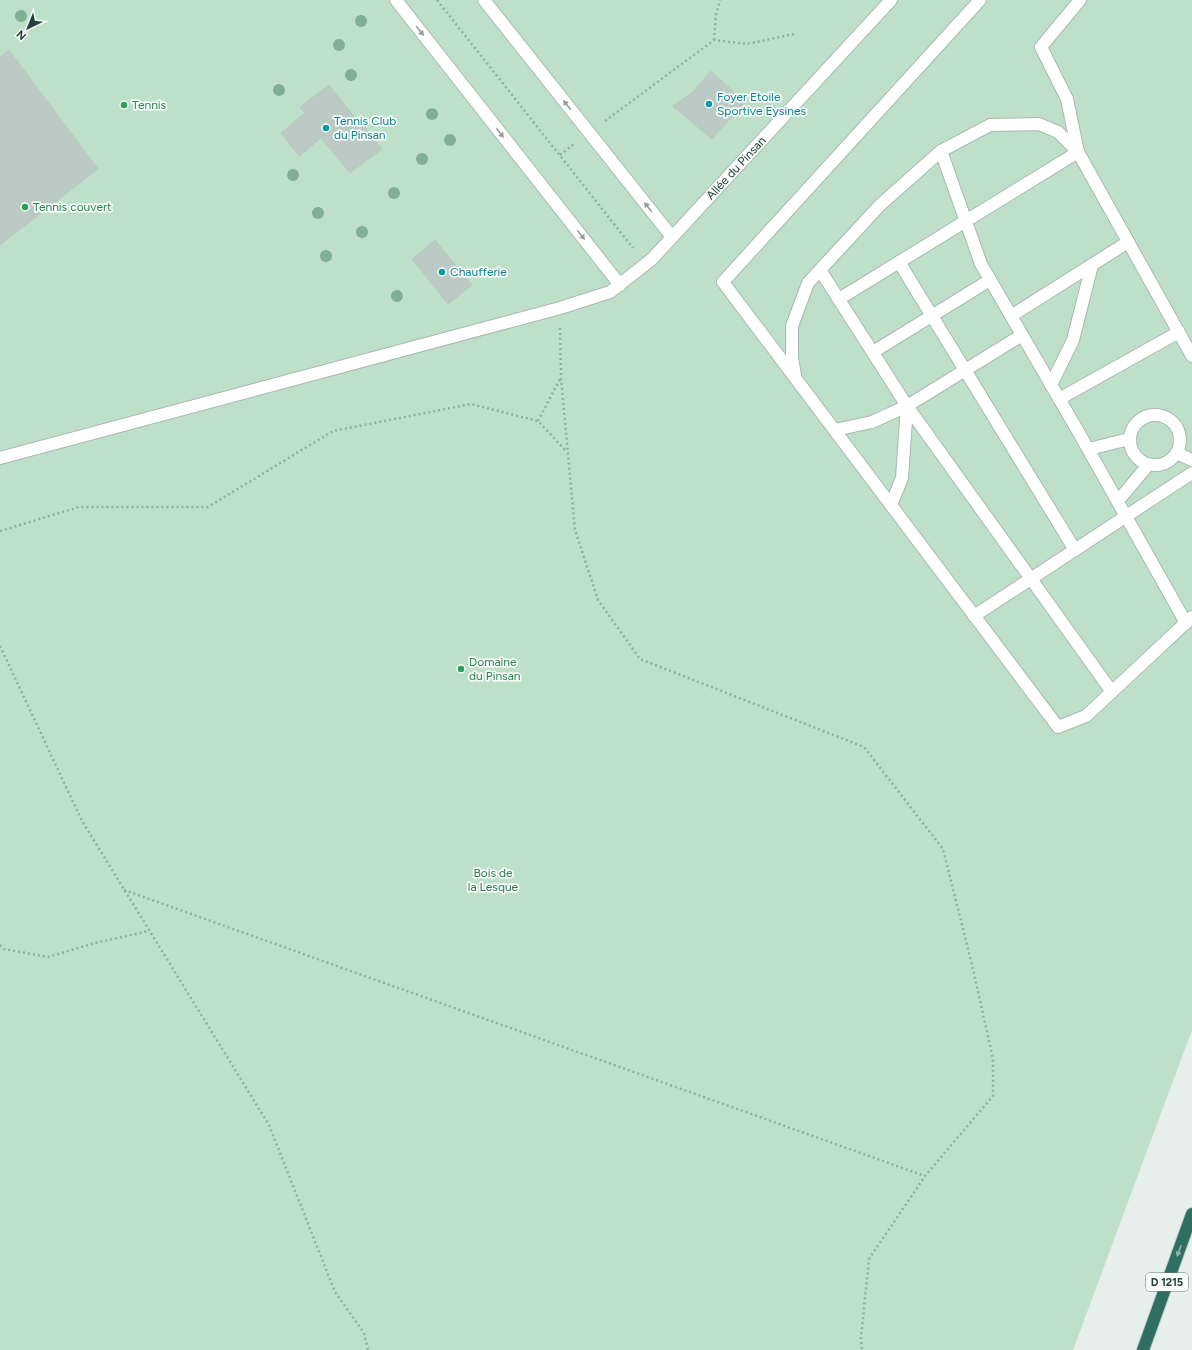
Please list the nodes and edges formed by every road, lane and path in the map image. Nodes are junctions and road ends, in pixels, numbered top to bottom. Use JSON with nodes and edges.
{"nodes":[{"id":1,"x":396,"y":0,"type":"edge"},
{"id":2,"x":437,"y":0,"type":"edge"},
{"id":3,"x":484,"y":0,"type":"edge"},
{"id":4,"x":720,"y":0,"type":"edge"},
{"id":5,"x":891,"y":0,"type":"edge"},
{"id":6,"x":980,"y":0,"type":"edge"},
{"id":7,"x":1080,"y":0,"type":"edge"},
{"id":8,"x":794,"y":34,"type":"dead end"},
{"id":9,"x":714,"y":40,"type":"junction"},
{"id":10,"x":619,"y":111,"type":"dead end"},
{"id":11,"x":941,"y":151,"type":"junction"},
{"id":12,"x":1078,"y":152,"type":"junction"},
{"id":13,"x":965,"y":221,"type":"junction"},
{"id":14,"x":672,"y":237,"type":"junction"},
{"id":15,"x":1128,"y":242,"type":"junction"},
{"id":16,"x":899,"y":262,"type":"junction"},
{"id":17,"x":646,"y":264,"type":"junction"},
{"id":18,"x":1092,"y":265,"type":"junction"},
{"id":19,"x":820,"y":270,"type":"junction"},
{"id":20,"x":990,"y":280,"type":"junction"},
{"id":21,"x":620,"y":285,"type":"junction"},
{"id":22,"x":839,"y":299,"type":"junction"},
{"id":23,"x":560,"y":308,"type":"junction"},
{"id":24,"x":932,"y":316,"type":"junction"},
{"id":25,"x":1011,"y":316,"type":"junction"},
{"id":26,"x":1179,"y":332,"type":"junction"},
{"id":27,"x":1022,"y":336,"type":"junction"},
{"id":28,"x":873,"y":352,"type":"junction"},
{"id":29,"x":1192,"y":356,"type":"edge"},
{"id":30,"x":965,"y":371,"type":"junction"},
{"id":31,"x":561,"y":378,"type":"junction"},
{"id":32,"x":796,"y":378,"type":"junction"},
{"id":33,"x":1051,"y":385,"type":"junction"},
{"id":34,"x":1059,"y":399,"type":"junction"},
{"id":35,"x":908,"y":406,"type":"junction"},
{"id":36,"x":538,"y":421,"type":"junction"},
{"id":37,"x":835,"y":430,"type":"junction"},
{"id":38,"x":1130,"y":439,"type":"junction"},
{"id":39,"x":1088,"y":449,"type":"junction"},
{"id":40,"x":567,"y":452,"type":"junction"},
{"id":41,"x":1177,"y":454,"type":"junction"},
{"id":42,"x":0,"y":458,"type":"edge"},
{"id":43,"x":1192,"y":460,"type":"edge"},
{"id":44,"x":1148,"y":465,"type":"junction"},
{"id":45,"x":1192,"y":473,"type":"edge"},
{"id":46,"x":1118,"y":501,"type":"junction"},
{"id":47,"x":891,"y":505,"type":"junction"},
{"id":48,"x":1126,"y":516,"type":"junction"},
{"id":49,"x":0,"y":531,"type":"edge"},
{"id":50,"x":1074,"y":550,"type":"junction"},
{"id":51,"x":1031,"y":579,"type":"junction"},
{"id":52,"x":974,"y":616,"type":"junction"},
{"id":53,"x":1189,"y":620,"type":"edge"},
{"id":54,"x":0,"y":646,"type":"edge"},
{"id":55,"x":1112,"y":692,"type":"junction"},
{"id":56,"x":124,"y":890,"type":"junction"},
{"id":57,"x":149,"y":930,"type":"junction"},
{"id":58,"x":0,"y":945,"type":"edge"},
{"id":59,"x":925,"y":1176,"type":"junction"},
{"id":60,"x":1192,"y":1214,"type":"edge"},
{"id":61,"x":368,"y":1350,"type":"edge"},
{"id":62,"x":862,"y":1350,"type":"edge"},
{"id":63,"x":1143,"y":1350,"type":"edge"}],
"edges":[{"from":1,"to":21,"type":"street","one_way":true},
{"from":2,"to":17,"type":"path"},
{"from":14,"to":3,"type":"street","one_way":true},
{"from":4,"to":9,"type":"path"},
{"from":5,"to":14,"type":"street","name":"Allée du Pinsan"},
{"from":6,"to":32,"type":"street"},
{"from":7,"to":12,"type":"street"},
{"from":8,"to":9,"type":"path"},
{"from":9,"to":10,"type":"path"},
{"from":11,"to":12,"type":"street"},
{"from":11,"to":13,"type":"street"},
{"from":11,"to":19,"type":"street"},
{"from":12,"to":13,"type":"street"},
{"from":12,"to":15,"type":"street"},
{"from":13,"to":16,"type":"street"},
{"from":13,"to":20,"type":"street"},
{"from":14,"to":17,"type":"street","name":"Allée du Pinsan"},
{"from":15,"to":18,"type":"street"},
{"from":15,"to":26,"type":"street"},
{"from":16,"to":22,"type":"street"},
{"from":16,"to":24,"type":"street"},
{"from":17,"to":21,"type":"street","name":"Allée du Pinsan"},
{"from":18,"to":25,"type":"street"},
{"from":18,"to":33,"type":"street"},
{"from":19,"to":22,"type":"street"},
{"from":19,"to":32,"type":"street"},
{"from":20,"to":24,"type":"street"},
{"from":20,"to":25,"type":"street"},
{"from":21,"to":23,"type":"street","name":"Allée du Pinsan"},
{"from":22,"to":28,"type":"street"},
{"from":23,"to":31,"type":"path"},
{"from":23,"to":42,"type":"street","name":"Allée du Pinsan"},
{"from":24,"to":28,"type":"street"},
{"from":24,"to":30,"type":"street"},
{"from":25,"to":27,"type":"street"},
{"from":26,"to":29,"type":"street"},
{"from":26,"to":34,"type":"street"},
{"from":27,"to":30,"type":"street"},
{"from":27,"to":33,"type":"street"},
{"from":28,"to":35,"type":"street"},
{"from":30,"to":35,"type":"street"},
{"from":30,"to":50,"type":"street"},
{"from":31,"to":36,"type":"path"},
{"from":31,"to":40,"type":"path"},
{"from":32,"to":37,"type":"street"},
{"from":33,"to":34,"type":"street"},
{"from":34,"to":39,"type":"street"},
{"from":35,"to":37,"type":"street"},
{"from":35,"to":47,"type":"street"},
{"from":35,"to":51,"type":"street"},
{"from":36,"to":40,"type":"path"},
{"from":36,"to":49,"type":"path"},
{"from":37,"to":47,"type":"street"},
{"from":38,"to":39,"type":"street"},
{"from":38,"to":41,"type":"street"},
{"from":38,"to":44,"type":"street"},
{"from":39,"to":46,"type":"street"},
{"from":40,"to":59,"type":"path"},
{"from":41,"to":43,"type":"street"},
{"from":41,"to":44,"type":"street"},
{"from":44,"to":46,"type":"street"},
{"from":45,"to":48,"type":"street"},
{"from":46,"to":48,"type":"street"},
{"from":47,"to":52,"type":"street"},
{"from":48,"to":50,"type":"street"},
{"from":48,"to":53,"type":"street"},
{"from":50,"to":51,"type":"street"},
{"from":51,"to":52,"type":"street"},
{"from":51,"to":55,"type":"street"},
{"from":52,"to":55,"type":"street"},
{"from":53,"to":55,"type":"street"},
{"from":54,"to":56,"type":"path"},
{"from":56,"to":57,"type":"path"},
{"from":56,"to":59,"type":"path"},
{"from":57,"to":58,"type":"path"},
{"from":57,"to":61,"type":"path"},
{"from":59,"to":62,"type":"path"},
{"from":60,"to":63,"type":"highway","number":"D 1215","one_way":true}]}
